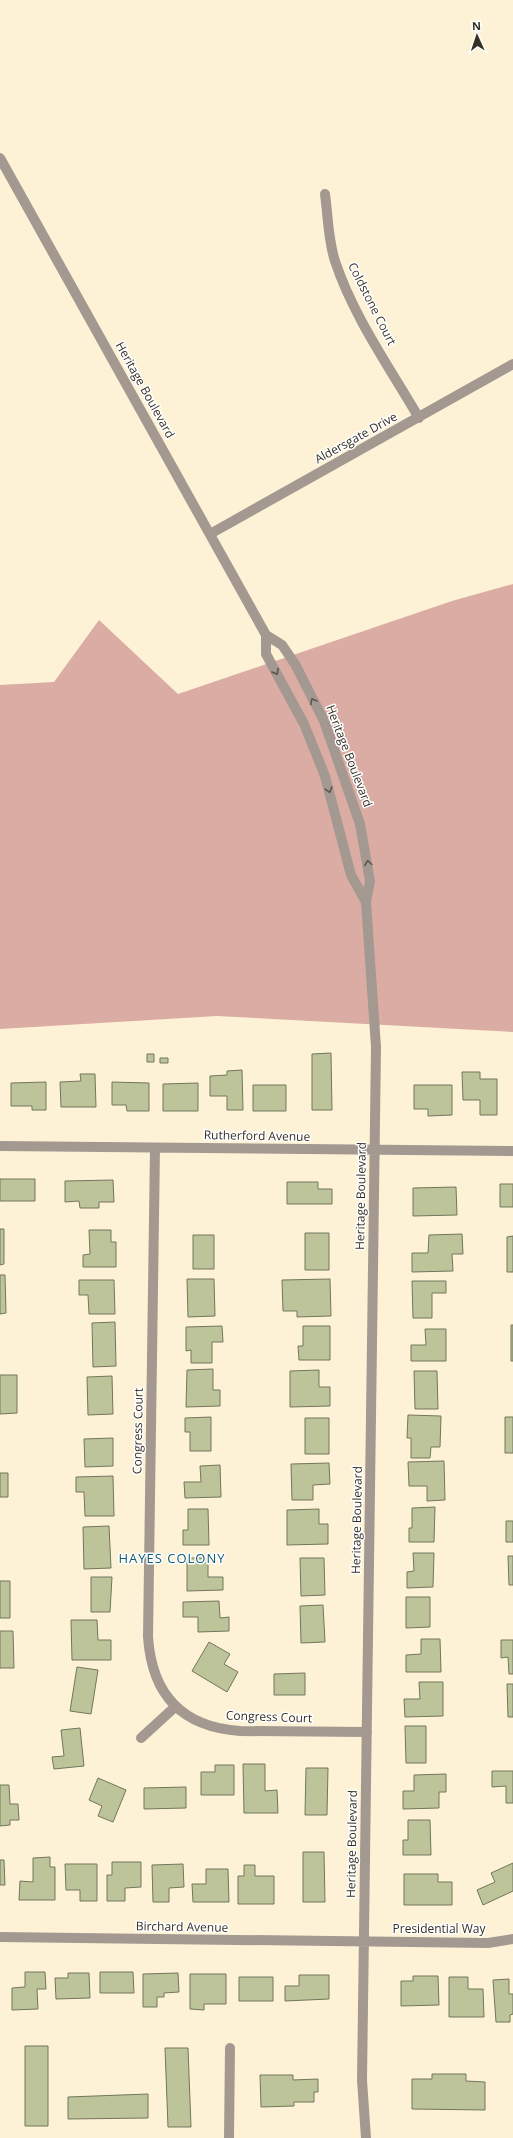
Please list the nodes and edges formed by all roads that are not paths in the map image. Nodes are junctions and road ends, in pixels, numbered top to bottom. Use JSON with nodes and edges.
{"nodes":[{"id":1,"x":0,"y":158,"type":"edge"},
{"id":2,"x":325,"y":194,"type":"dead end"},
{"id":3,"x":513,"y":364,"type":"edge"},
{"id":4,"x":419,"y":418,"type":"junction"},
{"id":5,"x":210,"y":534,"type":"junction"},
{"id":6,"x":266,"y":635,"type":"junction"},
{"id":7,"x":366,"y":902,"type":"junction"},
{"id":8,"x":0,"y":1146,"type":"edge"},
{"id":9,"x":155,"y":1148,"type":"junction"},
{"id":10,"x":375,"y":1150,"type":"junction"},
{"id":11,"x":513,"y":1151,"type":"edge"},
{"id":12,"x":176,"y":1706,"type":"junction"},
{"id":13,"x":367,"y":1732,"type":"junction"},
{"id":14,"x":141,"y":1738,"type":"dead end"},
{"id":15,"x":0,"y":1937,"type":"edge"},
{"id":16,"x":513,"y":1939,"type":"edge"},
{"id":17,"x":364,"y":1942,"type":"junction"},
{"id":18,"x":230,"y":2048,"type":"dead end"},
{"id":19,"x":229,"y":2138,"type":"edge"},
{"id":20,"x":366,"y":2138,"type":"edge"}],
"edges":[{"from":1,"to":5,"type":"street","name":"Heritage Boulevard"},
{"from":2,"to":4,"type":"street","name":"Coldstone Court"},
{"from":3,"to":4,"type":"street","name":"Aldersgate Drive"},
{"from":4,"to":5,"type":"street","name":"Aldersgate Drive"},
{"from":5,"to":6,"type":"street","name":"Heritage Boulevard"},
{"from":6,"to":7,"type":"street","name":"Heritage Boulevard","one_way":true},
{"from":7,"to":6,"type":"street","name":"Heritage Boulevard","one_way":true},
{"from":7,"to":10,"type":"street","name":"Heritage Boulevard"},
{"from":8,"to":9,"type":"street","name":"Rutherford Avenue"},
{"from":9,"to":10,"type":"street","name":"Rutherford Avenue"},
{"from":9,"to":12,"type":"street","name":"Congress Court"},
{"from":10,"to":11,"type":"street","name":"Rutherford Avenue"},
{"from":10,"to":13,"type":"street","name":"Heritage Boulevard"},
{"from":12,"to":13,"type":"street","name":"Congress Court"},
{"from":12,"to":14,"type":"street"},
{"from":13,"to":17,"type":"street","name":"Heritage Boulevard"},
{"from":15,"to":17,"type":"street","name":"Birchard Avenue"},
{"from":16,"to":17,"type":"street","name":"Presidential Way"},
{"from":17,"to":20,"type":"street","name":"Heritage Boulevard"},
{"from":18,"to":19,"type":"street"}]}
